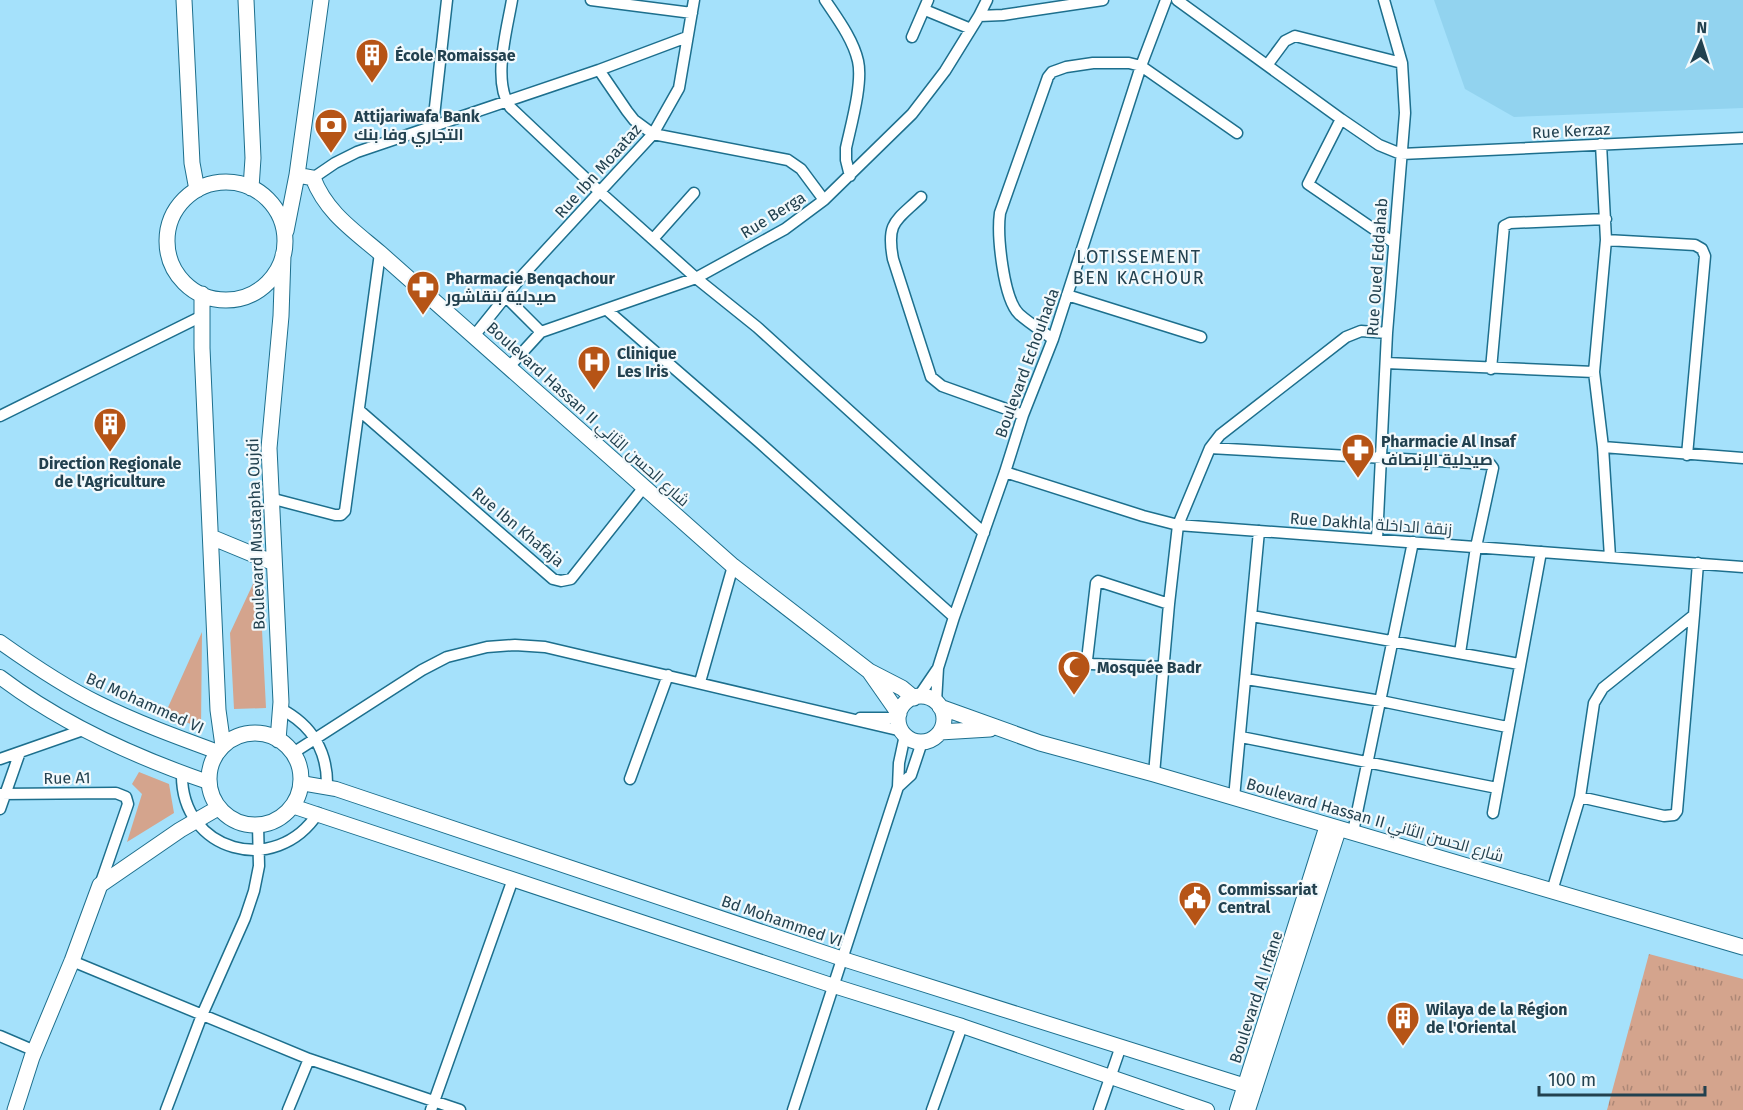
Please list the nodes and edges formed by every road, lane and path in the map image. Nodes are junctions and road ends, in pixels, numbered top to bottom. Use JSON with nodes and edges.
{"nodes":[{"id":1,"x":184,"y":0,"type":"edge"},
{"id":2,"x":246,"y":0,"type":"edge"},
{"id":3,"x":321,"y":0,"type":"edge"},
{"id":4,"x":447,"y":0,"type":"edge"},
{"id":5,"x":512,"y":0,"type":"edge"},
{"id":6,"x":591,"y":0,"type":"edge"},
{"id":7,"x":694,"y":0,"type":"edge"},
{"id":8,"x":825,"y":0,"type":"edge"},
{"id":9,"x":987,"y":0,"type":"edge"},
{"id":10,"x":1103,"y":0,"type":"edge"},
{"id":11,"x":1166,"y":0,"type":"edge"},
{"id":12,"x":1177,"y":0,"type":"edge"},
{"id":13,"x":1384,"y":0,"type":"edge"},
{"id":14,"x":926,"y":5,"type":"edge"},
{"id":15,"x":693,"y":13,"type":"junction"},
{"id":16,"x":979,"y":16,"type":"junction"},
{"id":17,"x":971,"y":29,"type":"junction"},
{"id":18,"x":687,"y":37,"type":"junction"},
{"id":19,"x":912,"y":37,"type":"dead end"},
{"id":20,"x":1402,"y":63,"type":"junction"},
{"id":21,"x":1268,"y":64,"type":"junction"},
{"id":22,"x":1141,"y":66,"type":"junction"},
{"id":23,"x":598,"y":70,"type":"junction"},
{"id":24,"x":506,"y":101,"type":"junction"},
{"id":25,"x":1341,"y":119,"type":"junction"},
{"id":26,"x":433,"y":125,"type":"junction"},
{"id":27,"x":1237,"y":133,"type":"dead end"},
{"id":28,"x":653,"y":134,"type":"junction"},
{"id":29,"x":1743,"y":138,"type":"edge"},
{"id":30,"x":1601,"y":144,"type":"junction"},
{"id":31,"x":1401,"y":154,"type":"junction"},
{"id":32,"x":297,"y":175,"type":"junction"},
{"id":33,"x":850,"y":176,"type":"junction"},
{"id":34,"x":313,"y":178,"type":"junction"},
{"id":35,"x":251,"y":188,"type":"junction"},
{"id":36,"x":197,"y":190,"type":"junction"},
{"id":37,"x":600,"y":192,"type":"junction"},
{"id":38,"x":694,"y":193,"type":"dead end"},
{"id":39,"x":921,"y":197,"type":"dead end"},
{"id":40,"x":824,"y":200,"type":"junction"},
{"id":41,"x":1606,"y":219,"type":"junction"},
{"id":42,"x":285,"y":237,"type":"junction"},
{"id":43,"x":653,"y":239,"type":"junction"},
{"id":44,"x":1606,"y":240,"type":"junction"},
{"id":45,"x":1394,"y":243,"type":"junction"},
{"id":46,"x":381,"y":253,"type":"junction"},
{"id":47,"x":283,"y":255,"type":"junction"},
{"id":48,"x":696,"y":278,"type":"junction"},
{"id":49,"x":202,"y":294,"type":"junction"},
{"id":50,"x":1067,"y":295,"type":"junction"},
{"id":51,"x":506,"y":297,"type":"junction"},
{"id":52,"x":607,"y":310,"type":"junction"},
{"id":53,"x":202,"y":315,"type":"junction"},
{"id":54,"x":541,"y":332,"type":"junction"},
{"id":55,"x":1388,"y":333,"type":"junction"},
{"id":56,"x":474,"y":336,"type":"junction"},
{"id":57,"x":1202,"y":337,"type":"dead end"},
{"id":58,"x":1053,"y":339,"type":"junction"},
{"id":59,"x":1386,"y":363,"type":"junction"},
{"id":60,"x":509,"y":367,"type":"junction"},
{"id":61,"x":1491,"y":369,"type":"junction"},
{"id":62,"x":1594,"y":372,"type":"junction"},
{"id":63,"x":360,"y":411,"type":"junction"},
{"id":64,"x":1023,"y":415,"type":"junction"},
{"id":65,"x":0,"y":416,"type":"edge"},
{"id":66,"x":1602,"y":447,"type":"junction"},
{"id":67,"x":1210,"y":448,"type":"junction"},
{"id":68,"x":1687,"y":455,"type":"junction"},
{"id":69,"x":1380,"y":457,"type":"junction"},
{"id":70,"x":1743,"y":458,"type":"edge"},
{"id":71,"x":1005,"y":472,"type":"junction"},
{"id":72,"x":644,"y":487,"type":"junction"},
{"id":73,"x":270,"y":498,"type":"junction"},
{"id":74,"x":1178,"y":525,"type":"junction"},
{"id":75,"x":1259,"y":531,"type":"junction"},
{"id":76,"x":984,"y":533,"type":"junction"},
{"id":77,"x":211,"y":537,"type":"junction"},
{"id":78,"x":1377,"y":539,"type":"junction"},
{"id":79,"x":1413,"y":542,"type":"junction"},
{"id":80,"x":1476,"y":547,"type":"junction"},
{"id":81,"x":1541,"y":552,"type":"junction"},
{"id":82,"x":1610,"y":557,"type":"junction"},
{"id":83,"x":274,"y":563,"type":"junction"},
{"id":84,"x":1698,"y":563,"type":"junction"},
{"id":85,"x":733,"y":566,"type":"junction"},
{"id":86,"x":1743,"y":567,"type":"edge"},
{"id":87,"x":1169,"y":604,"type":"junction"},
{"id":88,"x":1694,"y":615,"type":"junction"},
{"id":89,"x":1252,"y":616,"type":"junction"},
{"id":90,"x":954,"y":617,"type":"junction"},
{"id":91,"x":1393,"y":641,"type":"junction"},
{"id":92,"x":0,"y":642,"type":"edge"},
{"id":93,"x":1460,"y":653,"type":"junction"},
{"id":94,"x":1519,"y":664,"type":"junction"},
{"id":95,"x":1163,"y":667,"type":"junction"},
{"id":96,"x":938,"y":668,"type":"junction"},
{"id":97,"x":869,"y":671,"type":"junction"},
{"id":98,"x":668,"y":675,"type":"junction"},
{"id":99,"x":0,"y":677,"type":"edge"},
{"id":100,"x":1246,"y":679,"type":"junction"},
{"id":101,"x":700,"y":682,"type":"junction"},
{"id":102,"x":917,"y":697,"type":"junction"},
{"id":103,"x":1381,"y":701,"type":"junction"},
{"id":104,"x":938,"y":704,"type":"junction"},
{"id":105,"x":281,"y":709,"type":"junction"},
{"id":106,"x":901,"y":724,"type":"junction"},
{"id":107,"x":1507,"y":727,"type":"junction"},
{"id":108,"x":996,"y":728,"type":"junction"},
{"id":109,"x":83,"y":730,"type":"junction"},
{"id":110,"x":940,"y":732,"type":"junction"},
{"id":111,"x":315,"y":737,"type":"junction"},
{"id":112,"x":1241,"y":737,"type":"junction"},
{"id":113,"x":278,"y":740,"type":"junction"},
{"id":114,"x":922,"y":742,"type":"junction"},
{"id":115,"x":220,"y":749,"type":"junction"},
{"id":116,"x":20,"y":752,"type":"junction"},
{"id":117,"x":293,"y":753,"type":"junction"},
{"id":118,"x":0,"y":759,"type":"edge"},
{"id":119,"x":1368,"y":763,"type":"junction"},
{"id":120,"x":182,"y":773,"type":"junction"},
{"id":121,"x":1154,"y":774,"type":"junction"},
{"id":122,"x":630,"y":779,"type":"dead end"},
{"id":123,"x":208,"y":782,"type":"junction"},
{"id":124,"x":301,"y":783,"type":"junction"},
{"id":125,"x":327,"y":787,"type":"junction"},
{"id":126,"x":898,"y":787,"type":"junction"},
{"id":127,"x":1497,"y":788,"type":"junction"},
{"id":128,"x":3,"y":794,"type":"edge"},
{"id":129,"x":1580,"y":797,"type":"junction"},
{"id":130,"x":1234,"y":798,"type":"junction"},
{"id":131,"x":292,"y":806,"type":"junction"},
{"id":132,"x":218,"y":808,"type":"junction"},
{"id":133,"x":0,"y":809,"type":"edge"},
{"id":134,"x":318,"y":813,"type":"junction"},
{"id":135,"x":1493,"y":813,"type":"dead end"},
{"id":136,"x":195,"y":821,"type":"junction"},
{"id":137,"x":258,"y":825,"type":"junction"},
{"id":138,"x":1340,"y":829,"type":"junction"},
{"id":139,"x":258,"y":850,"type":"junction"},
{"id":140,"x":513,"y":879,"type":"junction"},
{"id":141,"x":100,"y":885,"type":"junction"},
{"id":142,"x":1552,"y":891,"type":"junction"},
{"id":143,"x":1743,"y":947,"type":"edge"},
{"id":144,"x":843,"y":959,"type":"junction"},
{"id":145,"x":72,"y":962,"type":"junction"},
{"id":146,"x":834,"y":986,"type":"junction"},
{"id":147,"x":202,"y":1015,"type":"junction"},
{"id":148,"x":962,"y":1026,"type":"junction"},
{"id":149,"x":0,"y":1036,"type":"edge"},
{"id":150,"x":1121,"y":1047,"type":"junction"},
{"id":151,"x":35,"y":1051,"type":"junction"},
{"id":152,"x":309,"y":1059,"type":"junction"},
{"id":153,"x":1111,"y":1077,"type":"junction"},
{"id":154,"x":1250,"y":1088,"type":"junction"},
{"id":155,"x":433,"y":1106,"type":"edge"},
{"id":156,"x":15,"y":1110,"type":"edge"},
{"id":157,"x":166,"y":1110,"type":"edge"},
{"id":158,"x":288,"y":1110,"type":"edge"},
{"id":159,"x":460,"y":1110,"type":"edge"},
{"id":160,"x":793,"y":1110,"type":"edge"},
{"id":161,"x":932,"y":1110,"type":"edge"},
{"id":162,"x":1099,"y":1110,"type":"edge"},
{"id":163,"x":1207,"y":1110,"type":"edge"},
{"id":164,"x":1237,"y":1110,"type":"edge"},
{"id":165,"x":1248,"y":1110,"type":"edge"}],
"edges":[{"from":1,"to":36,"type":"main road"},
{"from":2,"to":35,"type":"main road"},
{"from":3,"to":32,"type":"main road"},
{"from":4,"to":26,"type":"street"},
{"from":5,"to":24,"type":"street"},
{"from":6,"to":15,"type":"street"},
{"from":7,"to":15,"type":"street","name":"Rue Ibn Moaataz"},
{"from":8,"to":33,"type":"street"},
{"from":9,"to":16,"type":"street","name":"Rue Berga"},
{"from":10,"to":16,"type":"street"},
{"from":11,"to":22,"type":"street","name":"Boulevard Echouhada"},
{"from":12,"to":21,"type":"street"},
{"from":13,"to":20,"type":"street","name":"Rue Oued Eddahab"},
{"from":14,"to":17,"type":"street"},
{"from":14,"to":19,"type":"street"},
{"from":15,"to":18,"type":"street","name":"Rue Ibn Moaataz"},
{"from":16,"to":17,"type":"street","name":"Rue Berga"},
{"from":17,"to":33,"type":"street","name":"Rue Berga"},
{"from":18,"to":23,"type":"street"},
{"from":18,"to":28,"type":"street","name":"Rue Ibn Moaataz"},
{"from":20,"to":21,"type":"street"},
{"from":20,"to":31,"type":"street","name":"Rue Oued Eddahab"},
{"from":21,"to":25,"type":"street"},
{"from":22,"to":27,"type":"street"},
{"from":22,"to":50,"type":"street","name":"Boulevard Echouhada"},
{"from":22,"to":58,"type":"street"},
{"from":23,"to":24,"type":"street"},
{"from":23,"to":28,"type":"street"},
{"from":24,"to":26,"type":"street"},
{"from":24,"to":37,"type":"street"},
{"from":25,"to":31,"type":"street"},
{"from":25,"to":45,"type":"street"},
{"from":26,"to":34,"type":"street"},
{"from":28,"to":37,"type":"street","name":"Rue Ibn Moaataz"},
{"from":28,"to":40,"type":"street"},
{"from":29,"to":30,"type":"street","name":"Rue Kerzaz"},
{"from":30,"to":31,"type":"street","name":"Rue Kerzaz"},
{"from":30,"to":41,"type":"street"},
{"from":31,"to":45,"type":"street","name":"Rue Oued Eddahab"},
{"from":32,"to":34,"type":"main road"},
{"from":32,"to":42,"type":"main road"},
{"from":33,"to":40,"type":"street","name":"Rue Berga"},
{"from":34,"to":46,"type":"main road","name":"Boulevard Hassan II شارع الحسن الثاني"},
{"from":35,"to":36,"type":"main road"},
{"from":35,"to":42,"type":"main road"},
{"from":36,"to":49,"type":"main road"},
{"from":37,"to":43,"type":"street"},
{"from":37,"to":51,"type":"street","name":"Rue Ibn Moaataz"},
{"from":38,"to":43,"type":"street"},
{"from":39,"to":64,"type":"street"},
{"from":40,"to":48,"type":"street","name":"Rue Berga"},
{"from":41,"to":44,"type":"street"},
{"from":41,"to":61,"type":"street"},
{"from":42,"to":47,"type":"main road"},
{"from":43,"to":48,"type":"street"},
{"from":44,"to":62,"type":"street"},
{"from":44,"to":68,"type":"street"},
{"from":45,"to":55,"type":"street","name":"Rue Oued Eddahab"},
{"from":46,"to":56,"type":"main road","name":"Boulevard Hassan II شارع الحسن الثاني"},
{"from":46,"to":63,"type":"street"},
{"from":47,"to":49,"type":"main road"},
{"from":47,"to":73,"type":"main road","name":"Boulevard Mustapha Oujdi"},
{"from":48,"to":52,"type":"street","name":"Rue Berga"},
{"from":48,"to":76,"type":"street"},
{"from":49,"to":53,"type":"main road"},
{"from":50,"to":57,"type":"street"},
{"from":50,"to":58,"type":"street","name":"Boulevard Echouhada"},
{"from":51,"to":54,"type":"street"},
{"from":51,"to":56,"type":"street","name":"Rue Ibn Moaataz"},
{"from":52,"to":54,"type":"street","name":"Rue Berga"},
{"from":52,"to":90,"type":"street"},
{"from":53,"to":65,"type":"street"},
{"from":53,"to":77,"type":"main road"},
{"from":54,"to":60,"type":"street","name":"Rue Berga"},
{"from":55,"to":59,"type":"street","name":"Rue Oued Eddahab"},
{"from":55,"to":67,"type":"street"},
{"from":56,"to":60,"type":"main road","name":"Boulevard Hassan II شارع الحسن الثاني"},
{"from":58,"to":64,"type":"street","name":"Boulevard Echouhada"},
{"from":59,"to":61,"type":"street"},
{"from":59,"to":69,"type":"street","name":"Rue Oued Eddahab"},
{"from":60,"to":72,"type":"main road","name":"Boulevard Hassan II شارع الحسن الثاني"},
{"from":61,"to":62,"type":"street"},
{"from":62,"to":66,"type":"street"},
{"from":63,"to":72,"type":"street","name":"Rue Ibn Khafaja"},
{"from":63,"to":73,"type":"street"},
{"from":64,"to":71,"type":"street","name":"Boulevard Echouhada"},
{"from":66,"to":68,"type":"street"},
{"from":66,"to":82,"type":"street"},
{"from":67,"to":69,"type":"street"},
{"from":67,"to":74,"type":"street"},
{"from":68,"to":70,"type":"street"},
{"from":69,"to":78,"type":"street","name":"Rue Oued Eddahab"},
{"from":69,"to":80,"type":"street"},
{"from":71,"to":74,"type":"street","name":"Rue Dakhla زنقة الداخلة"},
{"from":71,"to":76,"type":"street","name":"Boulevard Echouhada"},
{"from":72,"to":85,"type":"main road","name":"Boulevard Hassan II شارع الحسن الثاني"},
{"from":73,"to":83,"type":"main road","name":"Boulevard Mustapha Oujdi"},
{"from":74,"to":75,"type":"street","name":"Rue Dakhla زنقة الداخلة"},
{"from":74,"to":87,"type":"street"},
{"from":75,"to":78,"type":"street","name":"Rue Dakhla زنقة الداخلة"},
{"from":75,"to":89,"type":"street"},
{"from":76,"to":90,"type":"street","name":"Boulevard Echouhada"},
{"from":77,"to":83,"type":"main road"},
{"from":77,"to":115,"type":"main road"},
{"from":78,"to":79,"type":"street","name":"Rue Dakhla زنقة الداخلة"},
{"from":79,"to":80,"type":"street","name":"Rue Dakhla زنقة الداخلة"},
{"from":79,"to":91,"type":"street"},
{"from":80,"to":81,"type":"street","name":"Rue Dakhla زنقة الداخلة"},
{"from":80,"to":93,"type":"street"},
{"from":81,"to":82,"type":"street","name":"Rue Dakhla زنقة الداخلة"},
{"from":81,"to":94,"type":"street"},
{"from":82,"to":84,"type":"street","name":"Rue Dakhla زنقة الداخلة"},
{"from":83,"to":105,"type":"main road","name":"Boulevard Mustapha Oujdi"},
{"from":84,"to":86,"type":"street","name":"Rue Dakhla زنقة الداخلة"},
{"from":84,"to":88,"type":"street"},
{"from":85,"to":97,"type":"main road","name":"Boulevard Hassan II شارع الحسن الثاني"},
{"from":85,"to":101,"type":"street"},
{"from":87,"to":95,"type":"street"},
{"from":87,"to":95,"type":"street"},
{"from":88,"to":129,"type":"street"},
{"from":88,"to":129,"type":"street"},
{"from":89,"to":91,"type":"street"},
{"from":89,"to":100,"type":"street"},
{"from":90,"to":96,"type":"street","name":"Boulevard Echouhada"},
{"from":91,"to":93,"type":"street"},
{"from":91,"to":103,"type":"street"},
{"from":92,"to":115,"type":"street","name":"Bd Mohammed VI"},
{"from":93,"to":94,"type":"street"},
{"from":94,"to":107,"type":"street"},
{"from":95,"to":121,"type":"street"},
{"from":96,"to":102,"type":"street","name":"Boulevard Echouhada"},
{"from":96,"to":104,"type":"street","name":"Boulevard Echouhada"},
{"from":97,"to":102,"type":"main road","name":"Boulevard Hassan II شارع الحسن الثاني"},
{"from":97,"to":106,"type":"main road","name":"Boulevard Hassan II شارع الحسن الثاني"},
{"from":98,"to":101,"type":"street"},
{"from":98,"to":111,"type":"street"},
{"from":98,"to":122,"type":"street"},
{"from":99,"to":109,"type":"street"},
{"from":100,"to":103,"type":"street"},
{"from":100,"to":112,"type":"street"},
{"from":101,"to":106,"type":"street"},
{"from":102,"to":104,"type":"main road"},
{"from":102,"to":106,"type":"main road"},
{"from":103,"to":107,"type":"street"},
{"from":103,"to":119,"type":"street"},
{"from":104,"to":108,"type":"main road","name":"Boulevard Hassan II شارع الحسن الثاني"},
{"from":104,"to":110,"type":"main road"},
{"from":105,"to":111,"type":"street"},
{"from":105,"to":113,"type":"main road","name":"Boulevard Mustapha Oujdi"},
{"from":106,"to":114,"type":"main road"},
{"from":106,"to":126,"type":"street"},
{"from":107,"to":127,"type":"street"},
{"from":108,"to":110,"type":"main road","name":"Boulevard Hassan II شارع الحسن الثاني"},
{"from":108,"to":121,"type":"main road","name":"Boulevard Hassan II شارع الحسن الثاني"},
{"from":109,"to":116,"type":"street"},
{"from":109,"to":120,"type":"street"},
{"from":110,"to":114,"type":"main road"},
{"from":111,"to":117,"type":"street"},
{"from":111,"to":125,"type":"street"},
{"from":112,"to":119,"type":"street"},
{"from":112,"to":130,"type":"street"},
{"from":113,"to":115,"type":"main road"},
{"from":113,"to":117,"type":"main road"},
{"from":114,"to":126,"type":"street"},
{"from":115,"to":123,"type":"main road"},
{"from":116,"to":118,"type":"street"},
{"from":116,"to":128,"type":"street"},
{"from":117,"to":124,"type":"main road"},
{"from":119,"to":127,"type":"street"},
{"from":119,"to":138,"type":"street"},
{"from":120,"to":123,"type":"street"},
{"from":120,"to":136,"type":"street"},
{"from":121,"to":130,"type":"main road","name":"Boulevard Hassan II شارع الحسن الثاني"},
{"from":123,"to":132,"type":"main road"},
{"from":124,"to":125,"type":"street","name":"Bd Mohammed VI"},
{"from":124,"to":131,"type":"main road"},
{"from":125,"to":144,"type":"street","name":"Bd Mohammed VI"},
{"from":126,"to":144,"type":"street"},
{"from":127,"to":135,"type":"street"},
{"from":128,"to":133,"type":"street"},
{"from":128,"to":141,"type":"street","name":"Rue A1"},
{"from":129,"to":142,"type":"street"},
{"from":130,"to":138,"type":"main road","name":"Boulevard Hassan II شارع الحسن الثاني"},
{"from":131,"to":134,"type":"street"},
{"from":131,"to":137,"type":"main road"},
{"from":132,"to":136,"type":"main road"},
{"from":132,"to":137,"type":"main road"},
{"from":134,"to":139,"type":"street"},
{"from":134,"to":140,"type":"street"},
{"from":136,"to":139,"type":"street"},
{"from":136,"to":141,"type":"main road"},
{"from":137,"to":139,"type":"street"},
{"from":138,"to":142,"type":"main road","name":"Boulevard Hassan II شارع الحسن الثاني"},
{"from":138,"to":154,"type":"street","name":"Boulevard Al Irfane"},
{"from":139,"to":147,"type":"street"},
{"from":140,"to":146,"type":"street"},
{"from":140,"to":155,"type":"street"},
{"from":141,"to":145,"type":"main road"},
{"from":142,"to":143,"type":"main road","name":"Boulevard Hassan II شارع الحسن الثاني"},
{"from":144,"to":146,"type":"street"},
{"from":144,"to":150,"type":"street","name":"Bd Mohammed VI"},
{"from":145,"to":147,"type":"street"},
{"from":145,"to":151,"type":"main road"},
{"from":146,"to":148,"type":"street"},
{"from":146,"to":160,"type":"street"},
{"from":147,"to":152,"type":"street"},
{"from":147,"to":157,"type":"street"},
{"from":148,"to":153,"type":"street"},
{"from":148,"to":161,"type":"street"},
{"from":149,"to":151,"type":"street"},
{"from":150,"to":153,"type":"street"},
{"from":150,"to":154,"type":"street","name":"Bd Mohammed VI"},
{"from":151,"to":156,"type":"main road"},
{"from":152,"to":155,"type":"street"},
{"from":152,"to":158,"type":"street"},
{"from":153,"to":162,"type":"street"},
{"from":153,"to":163,"type":"street"},
{"from":154,"to":164,"type":"street","name":"Boulevard Al Irfane"},
{"from":154,"to":165,"type":"street","name":"Boulevard Al Irfane"},
{"from":155,"to":159,"type":"street"}]}
